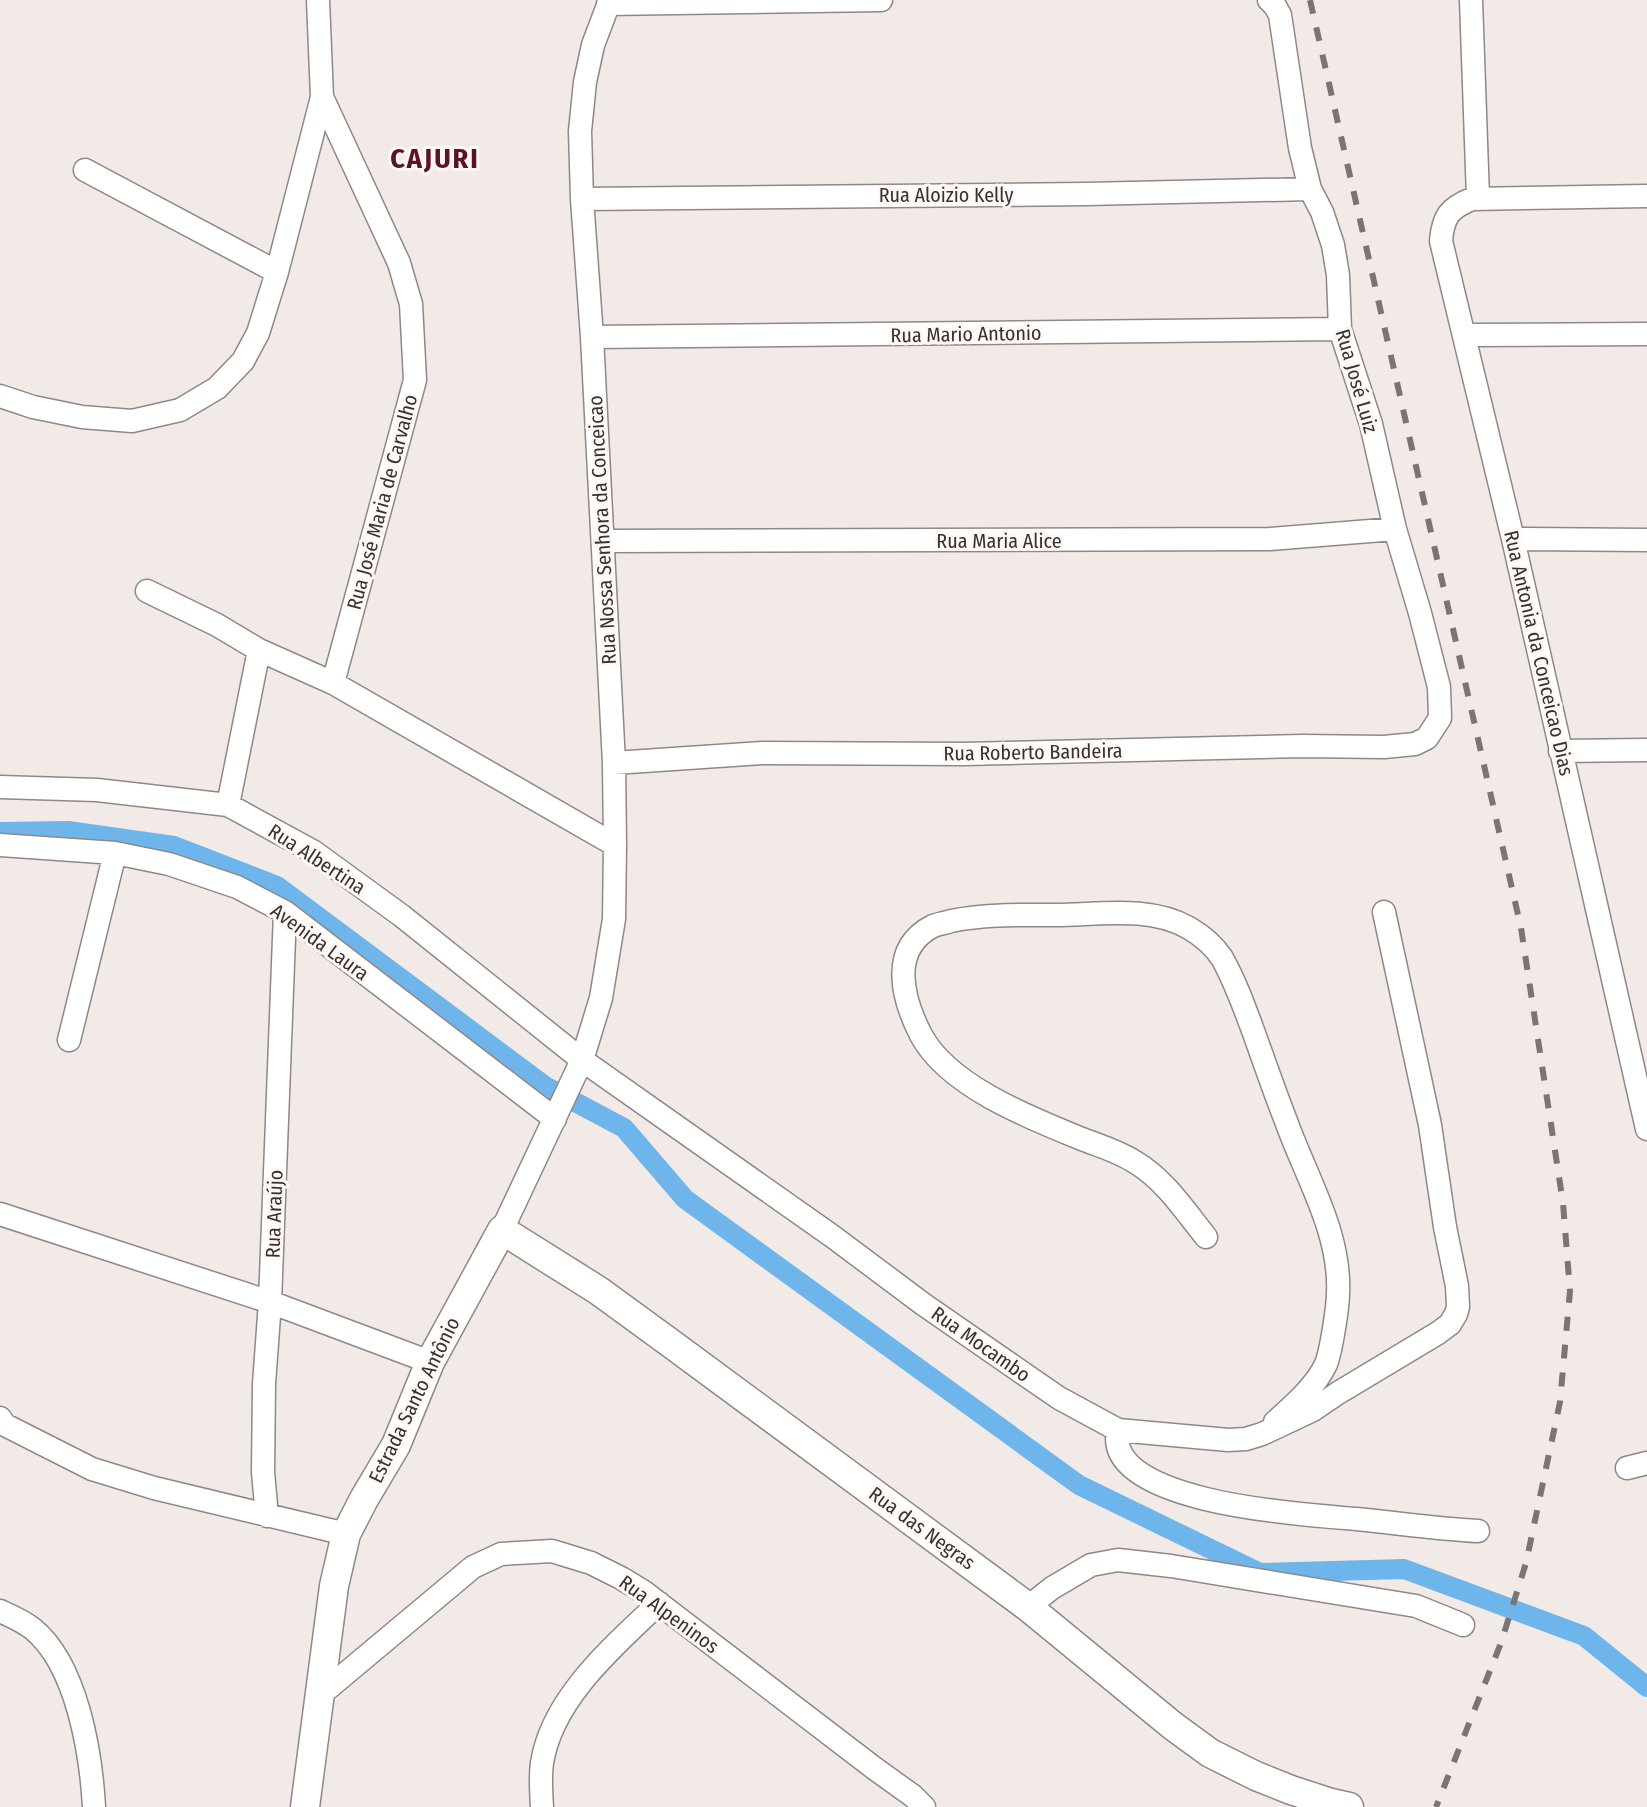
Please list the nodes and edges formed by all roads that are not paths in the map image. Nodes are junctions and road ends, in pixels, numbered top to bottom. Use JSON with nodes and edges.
{"nodes":[{"id":1,"x":318,"y":0,"type":"edge"},
{"id":2,"x":881,"y":0,"type":"edge"},
{"id":3,"x":1269,"y":0,"type":"edge"},
{"id":4,"x":1471,"y":0,"type":"edge"},
{"id":5,"x":609,"y":2,"type":"edge"},
{"id":6,"x":322,"y":97,"type":"junction"},
{"id":7,"x":85,"y":170,"type":"dead end"},
{"id":8,"x":1310,"y":189,"type":"junction"},
{"id":9,"x":1647,"y":196,"type":"edge"},
{"id":10,"x":1478,"y":198,"type":"junction"},
{"id":11,"x":582,"y":199,"type":"junction"},
{"id":12,"x":277,"y":272,"type":"junction"},
{"id":13,"x":1340,"y":329,"type":"junction"},
{"id":14,"x":1647,"y":334,"type":"edge"},
{"id":15,"x":1465,"y":335,"type":"junction"},
{"id":16,"x":592,"y":337,"type":"junction"},
{"id":17,"x":0,"y":396,"type":"edge"},
{"id":18,"x":1395,"y":529,"type":"junction"},
{"id":19,"x":1513,"y":539,"type":"junction"},
{"id":20,"x":1647,"y":540,"type":"edge"},
{"id":21,"x":603,"y":541,"type":"junction"},
{"id":22,"x":147,"y":591,"type":"dead end"},
{"id":23,"x":259,"y":650,"type":"junction"},
{"id":24,"x":333,"y":683,"type":"junction"},
{"id":25,"x":1440,"y":718,"type":"joint"},
{"id":26,"x":1647,"y":750,"type":"edge"},
{"id":27,"x":1560,"y":751,"type":"junction"},
{"id":28,"x":614,"y":763,"type":"junction"},
{"id":29,"x":0,"y":787,"type":"edge"},
{"id":30,"x":228,"y":805,"type":"junction"},
{"id":31,"x":0,"y":845,"type":"edge"},
{"id":32,"x":615,"y":845,"type":"junction"},
{"id":33,"x":115,"y":853,"type":"junction"},
{"id":34,"x":285,"y":912,"type":"junction"},
{"id":35,"x":1384,"y":912,"type":"dead end"},
{"id":36,"x":69,"y":1040,"type":"dead end"},
{"id":37,"x":578,"y":1067,"type":"junction"},
{"id":38,"x":558,"y":1110,"type":"junction"},
{"id":39,"x":1647,"y":1129,"type":"edge"},
{"id":40,"x":0,"y":1214,"type":"edge"},
{"id":41,"x":502,"y":1230,"type":"junction"},
{"id":42,"x":1206,"y":1237,"type":"dead end"},
{"id":43,"x":270,"y":1302,"type":"junction"},
{"id":44,"x":430,"y":1362,"type":"junction"},
{"id":45,"x":0,"y":1418,"type":"edge"},
{"id":46,"x":1118,"y":1430,"type":"junction"},
{"id":47,"x":1262,"y":1434,"type":"junction"},
{"id":48,"x":267,"y":1516,"type":"junction"},
{"id":49,"x":1478,"y":1531,"type":"dead end"},
{"id":50,"x":346,"y":1534,"type":"junction"},
{"id":51,"x":659,"y":1603,"type":"junction"},
{"id":52,"x":1028,"y":1607,"type":"junction"},
{"id":53,"x":0,"y":1611,"type":"edge"},
{"id":54,"x":1463,"y":1625,"type":"dead end"},
{"id":55,"x":320,"y":1695,"type":"junction"},
{"id":56,"x":94,"y":1807,"type":"edge"},
{"id":57,"x":305,"y":1807,"type":"edge"},
{"id":58,"x":542,"y":1807,"type":"edge"},
{"id":59,"x":924,"y":1807,"type":"edge"},
{"id":60,"x":1349,"y":1807,"type":"edge"}],
"edges":[{"from":1,"to":6,"type":"street","name":"Rua José Maria de Carvalho"},
{"from":2,"to":5,"type":"street"},
{"from":3,"to":8,"type":"street","name":"Rua José Luiz"},
{"from":4,"to":10,"type":"street"},
{"from":5,"to":11,"type":"street","name":"Rua Nossa Senhora da Conceicao"},
{"from":6,"to":12,"type":"street","name":"Rua José Maria de Carvalho"},
{"from":6,"to":24,"type":"street","name":"Rua José Maria de Carvalho"},
{"from":7,"to":12,"type":"street"},
{"from":8,"to":11,"type":"street","name":"Rua Aloizio Kelly"},
{"from":8,"to":13,"type":"street","name":"Rua José Luiz"},
{"from":9,"to":10,"type":"street"},
{"from":10,"to":15,"type":"street","name":"Rua Antonia da Conceicao Dias"},
{"from":11,"to":16,"type":"street","name":"Rua Nossa Senhora da Conceicao"},
{"from":12,"to":17,"type":"street","name":"Rua José Maria de Carvalho"},
{"from":13,"to":16,"type":"street","name":"Rua Mario Antonio"},
{"from":13,"to":18,"type":"street","name":"Rua José Luiz"},
{"from":14,"to":15,"type":"street"},
{"from":15,"to":19,"type":"street","name":"Rua Antonia da Conceicao Dias"},
{"from":16,"to":21,"type":"street","name":"Rua Nossa Senhora da Conceicao"},
{"from":18,"to":21,"type":"street","name":"Rua Maria Alice"},
{"from":18,"to":25,"type":"street","name":"Rua José Luiz"},
{"from":19,"to":20,"type":"street"},
{"from":19,"to":27,"type":"street","name":"Rua Antonia da Conceicao Dias"},
{"from":21,"to":28,"type":"street","name":"Rua Nossa Senhora da Conceicao"},
{"from":22,"to":23,"type":"street"},
{"from":23,"to":24,"type":"street"},
{"from":23,"to":30,"type":"street"},
{"from":24,"to":32,"type":"street"},
{"from":25,"to":28,"type":"street","name":"Rua Roberto Bandeira"},
{"from":26,"to":27,"type":"street"},
{"from":27,"to":39,"type":"street","name":"Rua Antonia da Conceicao Dias"},
{"from":28,"to":32,"type":"street","name":"Rua Nossa Senhora da Conceicao"},
{"from":29,"to":30,"type":"street","name":"Rua Albertina"},
{"from":30,"to":37,"type":"street","name":"Rua Albertina"},
{"from":31,"to":33,"type":"street","name":"Avenida Laura"},
{"from":32,"to":37,"type":"street","name":"Rua Nossa Senhora da Conceicao"},
{"from":33,"to":34,"type":"street","name":"Avenida Laura"},
{"from":33,"to":36,"type":"street"},
{"from":34,"to":38,"type":"street","name":"Avenida Laura"},
{"from":34,"to":43,"type":"street","name":"Rua Araújo"},
{"from":35,"to":47,"type":"street","name":"Rua Mocambo"},
{"from":37,"to":38,"type":"street","name":"Estrada Santo Antônio"},
{"from":37,"to":46,"type":"street","name":"Rua Mocambo"},
{"from":38,"to":41,"type":"street","name":"Estrada Santo Antônio"},
{"from":40,"to":43,"type":"street"},
{"from":41,"to":44,"type":"main road","name":"Estrada Santo Antônio"},
{"from":41,"to":52,"type":"main road","name":"Rua das Negras"},
{"from":42,"to":47,"type":"street"},
{"from":43,"to":44,"type":"street"},
{"from":43,"to":48,"type":"street","name":"Rua Araújo"},
{"from":44,"to":50,"type":"main road","name":"Estrada Santo Antônio"},
{"from":45,"to":48,"type":"street"},
{"from":46,"to":47,"type":"street","name":"Rua Mocambo"},
{"from":46,"to":49,"type":"street"},
{"from":48,"to":50,"type":"street"},
{"from":50,"to":55,"type":"main road","name":"Estrada Santo Antônio"},
{"from":51,"to":55,"type":"street","name":"Rua Alpeninos"},
{"from":51,"to":58,"type":"street"},
{"from":51,"to":59,"type":"street","name":"Rua Alpeninos"},
{"from":52,"to":54,"type":"street"},
{"from":52,"to":60,"type":"main road","name":"Rua das Negras"},
{"from":53,"to":56,"type":"street"},
{"from":55,"to":57,"type":"main road","name":"Estrada Santo Antônio"}]}
